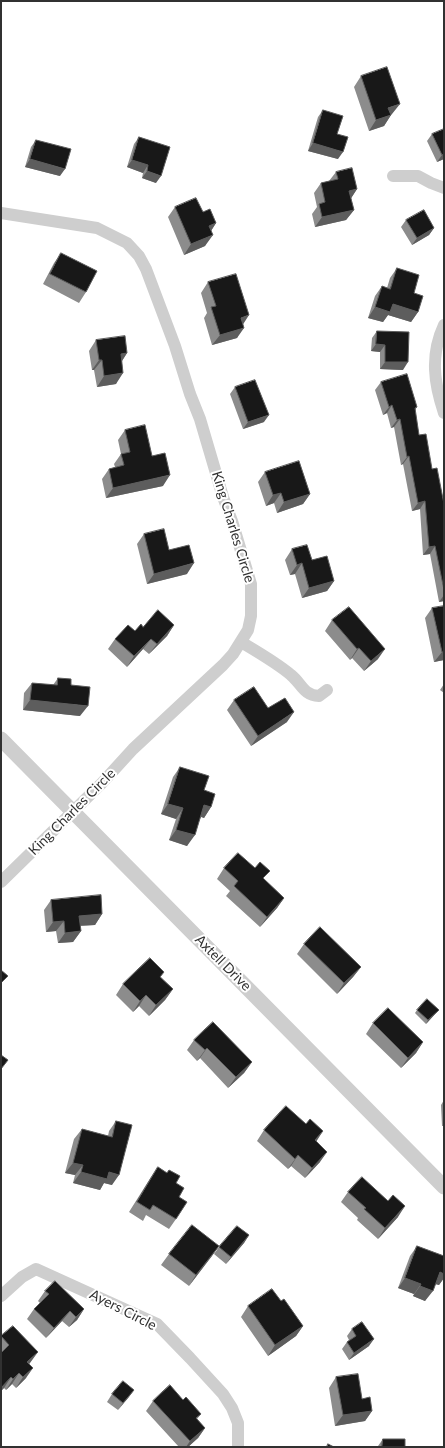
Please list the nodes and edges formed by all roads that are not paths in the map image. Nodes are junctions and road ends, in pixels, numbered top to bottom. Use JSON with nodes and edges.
{"nodes":[{"id":1,"x":393,"y":176,"type":"dead end"},
{"id":2,"x":444,"y":188,"type":"edge"},
{"id":3,"x":1,"y":213,"type":"edge"},
{"id":4,"x":444,"y":325,"type":"edge"},
{"id":5,"x":444,"y":414,"type":"edge"},
{"id":6,"x":241,"y":642,"type":"junction"},
{"id":7,"x":326,"y":690,"type":"dead end"},
{"id":8,"x":1,"y":739,"type":"edge"},
{"id":9,"x":73,"y":812,"type":"junction"},
{"id":10,"x":1,"y":882,"type":"edge"},
{"id":11,"x":444,"y":1187,"type":"edge"},
{"id":12,"x":1,"y":1296,"type":"edge"},
{"id":13,"x":238,"y":1447,"type":"edge"}],
"edges":[{"from":1,"to":2,"type":"street"},
{"from":3,"to":6,"type":"street","name":"King Charles Circle"},
{"from":4,"to":5,"type":"street"},
{"from":6,"to":7,"type":"street"},
{"from":6,"to":9,"type":"street","name":"King Charles Circle"},
{"from":8,"to":9,"type":"street","name":"Axtell Drive"},
{"from":9,"to":10,"type":"street","name":"King Charles Circle"},
{"from":9,"to":11,"type":"street","name":"Axtell Drive"},
{"from":12,"to":13,"type":"street","name":"Ayers Circle"}]}
